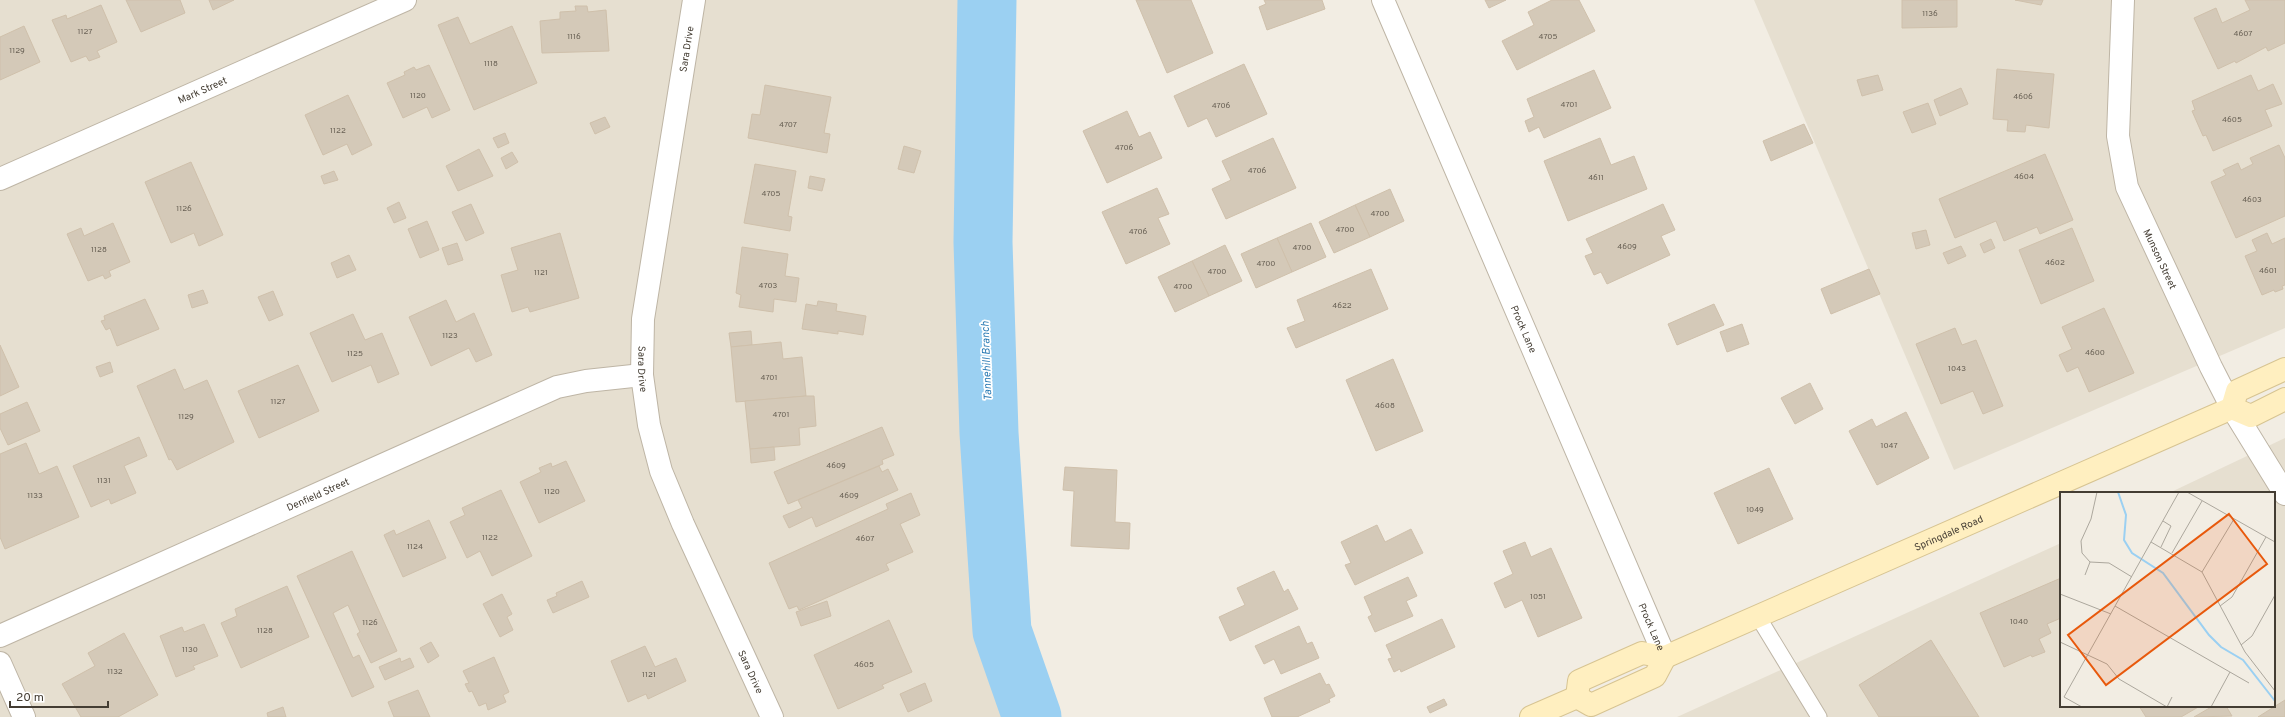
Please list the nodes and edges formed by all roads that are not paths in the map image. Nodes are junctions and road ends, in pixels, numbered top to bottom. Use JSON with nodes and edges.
{"nodes":[{"id":1,"x":405,"y":0,"type":"edge"},
{"id":2,"x":694,"y":0,"type":"edge"},
{"id":3,"x":1383,"y":0,"type":"edge"},
{"id":4,"x":2123,"y":0,"type":"edge"},
{"id":5,"x":0,"y":179,"type":"edge"},
{"id":6,"x":2285,"y":369,"type":"edge"},
{"id":7,"x":642,"y":375,"type":"junction"},
{"id":8,"x":2285,"y":399,"type":"edge"},
{"id":9,"x":2232,"y":408,"type":"junction"},
{"id":10,"x":2285,"y":494,"type":"edge"},
{"id":11,"x":1757,"y":615,"type":"junction"},
{"id":12,"x":0,"y":636,"type":"edge"},
{"id":13,"x":1665,"y":658,"type":"junction"},
{"id":14,"x":0,"y":663,"type":"edge"},
{"id":15,"x":24,"y":717,"type":"edge"},
{"id":16,"x":772,"y":717,"type":"edge"},
{"id":17,"x":1531,"y":717,"type":"edge"},
{"id":18,"x":1819,"y":717,"type":"edge"}],
"edges":[{"from":1,"to":5,"type":"street","name":"Mark Street"},
{"from":2,"to":7,"type":"street","name":"Sara Drive"},
{"from":3,"to":13,"type":"street","name":"Prock Lane"},
{"from":4,"to":9,"type":"street","name":"Munson Street"},
{"from":6,"to":9,"type":"main road"},
{"from":7,"to":12,"type":"street","name":"Denfield Street"},
{"from":7,"to":16,"type":"street","name":"Sara Drive"},
{"from":8,"to":9,"type":"main road"},
{"from":9,"to":10,"type":"street","name":"Munson Street"},
{"from":9,"to":11,"type":"main road","name":"Springdale Road"},
{"from":11,"to":13,"type":"main road","name":"Springdale Road"},
{"from":11,"to":18,"type":"lane"},
{"from":13,"to":17,"type":"main road"},
{"from":14,"to":15,"type":"street"}]}
